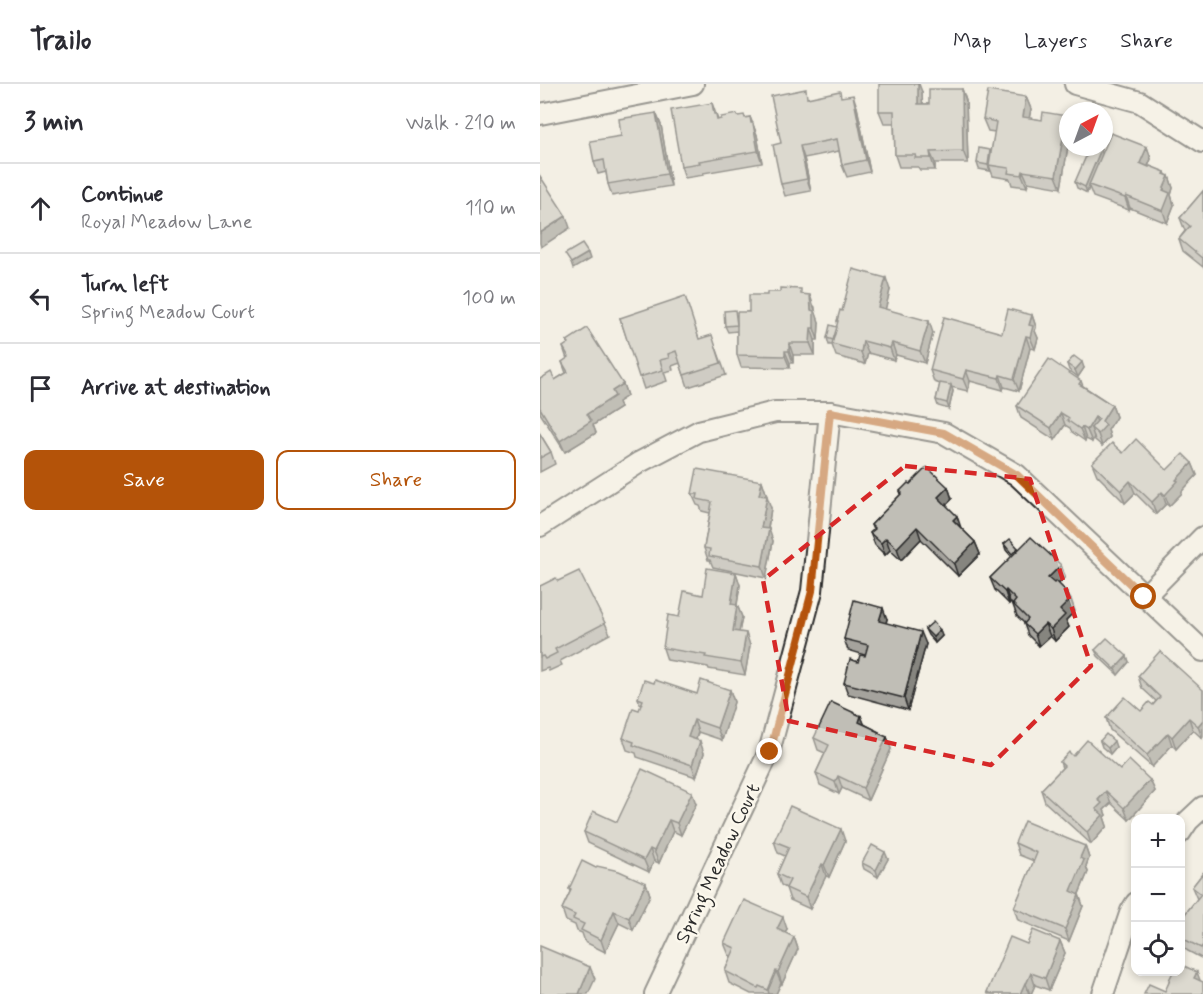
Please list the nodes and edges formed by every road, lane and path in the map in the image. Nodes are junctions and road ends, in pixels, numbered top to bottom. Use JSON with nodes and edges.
{"nodes":[{"id":1,"x":693,"y":84,"type":"edge"},
{"id":2,"x":1075,"y":84,"type":"edge"},
{"id":3,"x":540,"y":114,"type":"edge"},
{"id":4,"x":1203,"y":142,"type":"edge"},
{"id":5,"x":830,"y":412,"type":"junction"},
{"id":6,"x":540,"y":526,"type":"edge"},
{"id":7,"x":1203,"y":537,"type":"edge"},
{"id":8,"x":1144,"y":597,"type":"junction"},
{"id":9,"x":1203,"y":651,"type":"edge"},
{"id":10,"x":1203,"y":807,"type":"edge"},
{"id":11,"x":1185,"y":826,"type":"edge"},
{"id":12,"x":1131,"y":911,"type":"edge"},
{"id":13,"x":655,"y":994,"type":"edge"},
{"id":14,"x":1103,"y":994,"type":"edge"}],
"edges":[{"from":1,"to":3,"type":"street"},
{"from":2,"to":4,"type":"street"},
{"from":5,"to":6,"type":"street"},
{"from":5,"to":8,"type":"street"},
{"from":5,"to":13,"type":"street","name":"Spring Meadow Court"},
{"from":7,"to":8,"type":"street"},
{"from":8,"to":9,"type":"street"},
{"from":10,"to":11,"type":"street"},
{"from":12,"to":14,"type":"street"}]}
